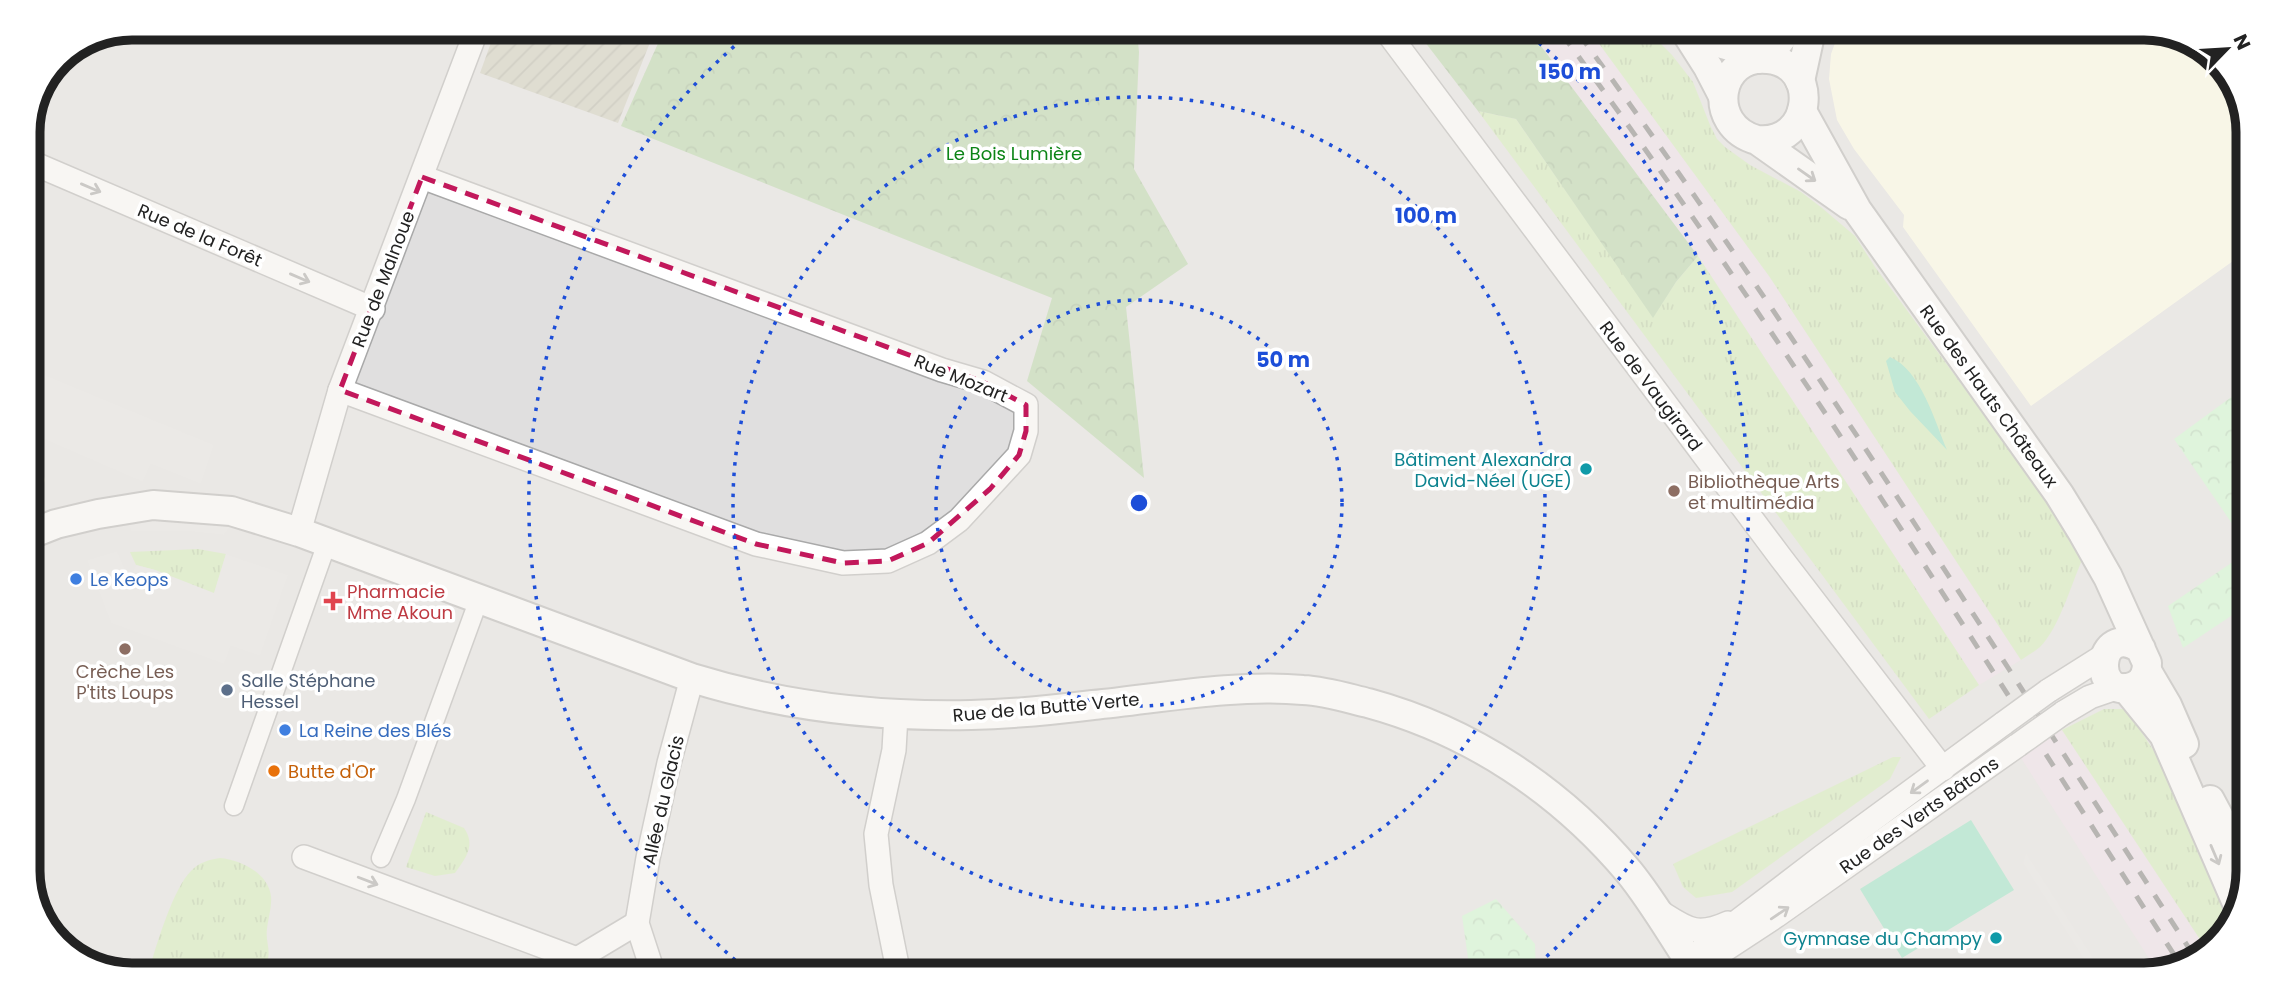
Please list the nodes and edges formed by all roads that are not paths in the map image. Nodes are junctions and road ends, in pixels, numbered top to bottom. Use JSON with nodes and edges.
{"nodes":[{"id":1,"x":473,"y":40,"type":"edge"},
{"id":2,"x":1393,"y":40,"type":"edge"},
{"id":3,"x":1692,"y":40,"type":"edge"},
{"id":4,"x":1709,"y":40,"type":"edge"},
{"id":5,"x":1778,"y":40,"type":"edge"},
{"id":6,"x":1809,"y":40,"type":"edge"},
{"id":7,"x":1761,"y":59,"type":"junction"},
{"id":8,"x":1800,"y":81,"type":"junction"},
{"id":9,"x":1723,"y":96,"type":"junction"},
{"id":10,"x":1802,"y":111,"type":"junction"},
{"id":11,"x":1757,"y":140,"type":"junction"},
{"id":12,"x":40,"y":166,"type":"edge"},
{"id":13,"x":422,"y":177,"type":"junction"},
{"id":14,"x":1857,"y":210,"type":"junction"},
{"id":15,"x":373,"y":309,"type":"junction"},
{"id":16,"x":340,"y":390,"type":"junction"},
{"id":17,"x":40,"y":530,"type":"edge"},
{"id":18,"x":299,"y":532,"type":"junction"},
{"id":19,"x":327,"y":542,"type":"junction"},
{"id":20,"x":2112,"y":587,"type":"junction"},
{"id":21,"x":479,"y":599,"type":"junction"},
{"id":22,"x":2108,"y":652,"type":"junction"},
{"id":23,"x":2133,"y":674,"type":"junction"},
{"id":24,"x":692,"y":678,"type":"junction"},
{"id":25,"x":896,"y":715,"type":"junction"},
{"id":26,"x":1943,"y":769,"type":"junction"},
{"id":27,"x":234,"y":806,"type":"dead end"},
{"id":28,"x":2236,"y":847,"type":"edge"},
{"id":29,"x":304,"y":857,"type":"dead end"},
{"id":30,"x":381,"y":858,"type":"dead end"},
{"id":31,"x":2232,"y":894,"type":"edge"},
{"id":32,"x":1654,"y":908,"type":"junction"},
{"id":33,"x":1749,"y":912,"type":"junction"},
{"id":34,"x":637,"y":923,"type":"junction"},
{"id":35,"x":571,"y":963,"type":"edge"},
{"id":36,"x":576,"y":963,"type":"edge"},
{"id":37,"x":650,"y":963,"type":"edge"},
{"id":38,"x":897,"y":963,"type":"edge"},
{"id":39,"x":1693,"y":963,"type":"edge"},
{"id":40,"x":1702,"y":963,"type":"edge"},
{"id":41,"x":1706,"y":963,"type":"edge"}],
"edges":[{"from":1,"to":13,"type":"street","name":"Rue de Malnoue"},
{"from":2,"to":26,"type":"street","name":"Rue de Vaugirard"},
{"from":3,"to":9,"type":"street"},
{"from":4,"to":7,"type":"street"},
{"from":5,"to":7,"type":"street"},
{"from":6,"to":8,"type":"street"},
{"from":7,"to":8,"type":"street"},
{"from":7,"to":9,"type":"street"},
{"from":8,"to":10,"type":"street"},
{"from":9,"to":11,"type":"street"},
{"from":10,"to":11,"type":"street"},
{"from":10,"to":14,"type":"street","name":"Rue des Hauts Châteaux"},
{"from":11,"to":14,"type":"street","name":"Rue des Hauts Châteaux","one_way":true},
{"from":12,"to":15,"type":"street","name":"Rue de la Forêt","one_way":true},
{"from":13,"to":15,"type":"street","name":"Rue de Malnoue"},
{"from":13,"to":16,"type":"street","name":"Rue Mozart"},
{"from":14,"to":20,"type":"street","name":"Rue des Hauts Châteaux"},
{"from":15,"to":16,"type":"street","name":"Rue de Malnoue"},
{"from":16,"to":18,"type":"street","name":"Rue de Malnoue"},
{"from":17,"to":18,"type":"street","name":"Rue de la Butte Verte"},
{"from":18,"to":19,"type":"street","name":"Rue de la Butte Verte"},
{"from":19,"to":21,"type":"street","name":"Rue de la Butte Verte"},
{"from":19,"to":27,"type":"street"},
{"from":20,"to":22,"type":"street","name":"Rue des Hauts Châteaux"},
{"from":20,"to":23,"type":"street","name":"Rue des Hauts Châteaux"},
{"from":21,"to":24,"type":"street","name":"Rue de la Butte Verte"},
{"from":21,"to":30,"type":"street"},
{"from":22,"to":23,"type":"street"},
{"from":22,"to":23,"type":"street"},
{"from":22,"to":26,"type":"street","name":"Rue des Verts Bâtons","bridge":true},
{"from":23,"to":28,"type":"street","name":"Rue des Hauts Châteaux"},
{"from":23,"to":31,"type":"street","name":"Rue des Hauts Châteaux","one_way":true},
{"from":41,"to":23,"type":"street","name":"Rue des Verts Bâtons","one_way":true,"bridge":true},
{"from":24,"to":25,"type":"street","name":"Rue de la Butte Verte"},
{"from":24,"to":34,"type":"street","name":"Allée du Glacis"},
{"from":25,"to":32,"type":"street","name":"Rue de la Butte Verte"},
{"from":25,"to":38,"type":"street"},
{"from":26,"to":33,"type":"street","name":"Rue des Verts Bâtons","one_way":true},
{"from":29,"to":35,"type":"street","one_way":true},
{"from":32,"to":33,"type":"street","name":"Rue des Verts Bâtons"},
{"from":32,"to":39,"type":"street","name":"Rue de la Butte Verte"},
{"from":33,"to":40,"type":"street","name":"Rue des Verts Bâtons"},
{"from":34,"to":36,"type":"street"},
{"from":34,"to":37,"type":"street","name":"Allée du Glacis"}]}
